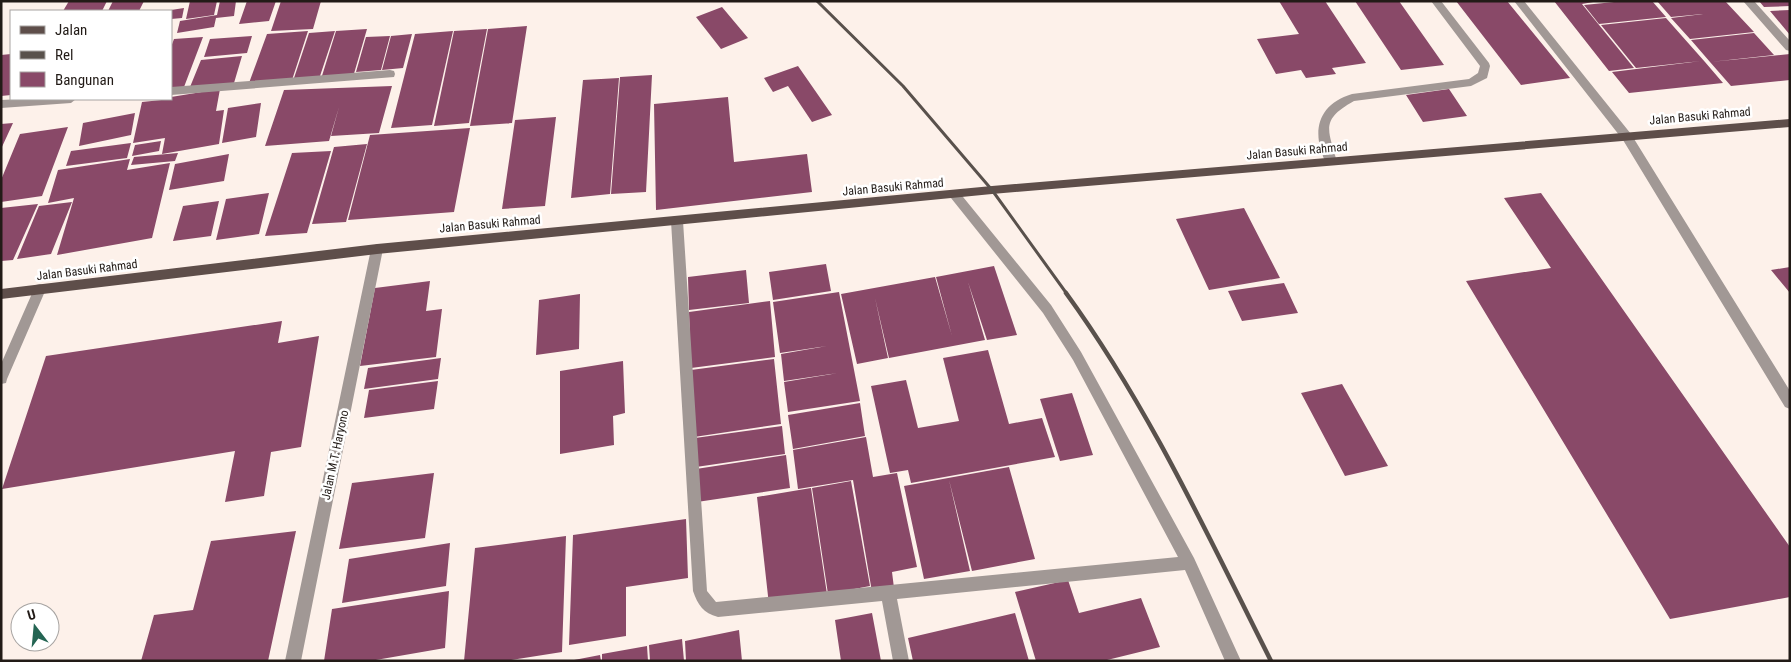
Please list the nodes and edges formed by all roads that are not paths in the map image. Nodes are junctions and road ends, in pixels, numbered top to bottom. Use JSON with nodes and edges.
{"nodes":[{"id":1,"x":1436,"y":1,"type":"edge"},
{"id":2,"x":1519,"y":1,"type":"edge"},
{"id":3,"x":1748,"y":1,"type":"edge"},
{"id":4,"x":1790,"y":48,"type":"edge"},
{"id":5,"x":390,"y":74,"type":"dead end"},
{"id":6,"x":172,"y":91,"type":"edge"},
{"id":7,"x":57,"y":100,"type":"edge"},
{"id":8,"x":1,"y":104,"type":"edge"},
{"id":9,"x":1790,"y":123,"type":"edge"},
{"id":10,"x":1627,"y":137,"type":"junction"},
{"id":11,"x":1331,"y":162,"type":"junction"},
{"id":12,"x":955,"y":195,"type":"junction"},
{"id":13,"x":676,"y":221,"type":"junction"},
{"id":14,"x":377,"y":248,"type":"junction"},
{"id":15,"x":40,"y":289,"type":"junction"},
{"id":16,"x":1,"y":294,"type":"edge"},
{"id":17,"x":1,"y":378,"type":"edge"},
{"id":18,"x":1790,"y":403,"type":"edge"},
{"id":19,"x":1189,"y":563,"type":"junction"},
{"id":20,"x":888,"y":593,"type":"junction"},
{"id":21,"x":293,"y":661,"type":"edge"},
{"id":22,"x":901,"y":661,"type":"edge"},
{"id":23,"x":1233,"y":661,"type":"edge"}],
"edges":[{"from":1,"to":11,"type":"street"},
{"from":2,"to":10,"type":"street"},
{"from":3,"to":4,"type":"street"},
{"from":5,"to":6,"type":"street"},
{"from":7,"to":8,"type":"street"},
{"from":9,"to":10,"type":"main road","name":"Jalan Basuki Rahmad"},
{"from":10,"to":11,"type":"main road","name":"Jalan Basuki Rahmad"},
{"from":10,"to":18,"type":"street"},
{"from":11,"to":12,"type":"main road","name":"Jalan Basuki Rahmad"},
{"from":12,"to":13,"type":"main road","name":"Jalan Basuki Rahmad"},
{"from":12,"to":19,"type":"street"},
{"from":13,"to":14,"type":"main road","name":"Jalan Basuki Rahmad"},
{"from":13,"to":20,"type":"street"},
{"from":14,"to":15,"type":"main road","name":"Jalan Basuki Rahmad"},
{"from":14,"to":21,"type":"street","name":"Jalan M.T. Haryono"},
{"from":15,"to":16,"type":"main road","name":"Jalan Basuki Rahmad"},
{"from":15,"to":17,"type":"street"},
{"from":19,"to":20,"type":"street"},
{"from":19,"to":23,"type":"street"},
{"from":20,"to":22,"type":"street"}]}
